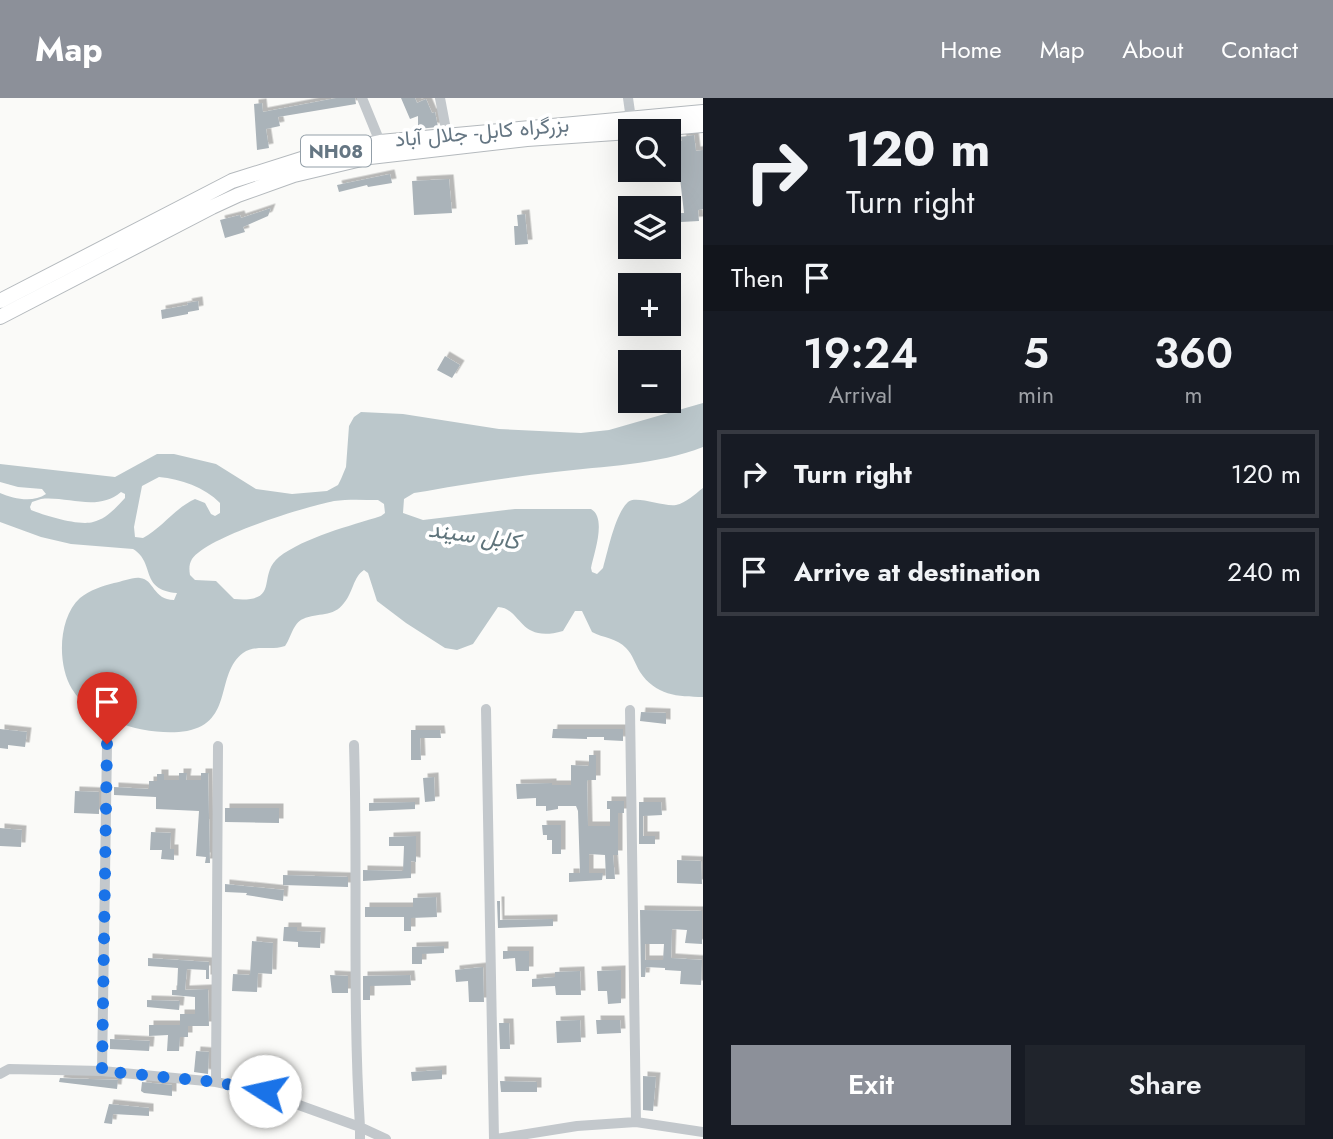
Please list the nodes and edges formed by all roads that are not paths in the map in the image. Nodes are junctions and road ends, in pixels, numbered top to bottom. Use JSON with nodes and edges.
{"nodes":[{"id":1,"x":362,"y":98,"type":"edge"},
{"id":2,"x":440,"y":98,"type":"edge"},
{"id":3,"x":628,"y":98,"type":"edge"},
{"id":4,"x":703,"y":112,"type":"edge"},
{"id":5,"x":631,"y":119,"type":"edge"},
{"id":6,"x":670,"y":119,"type":"edge"},
{"id":7,"x":703,"y":125,"type":"edge"},
{"id":8,"x":681,"y":126,"type":"edge"},
{"id":9,"x":618,"y":128,"type":"edge"},
{"id":10,"x":618,"y":129,"type":"edge"},
{"id":11,"x":447,"y":135,"type":"junction"},
{"id":12,"x":380,"y":142,"type":"junction"},
{"id":13,"x":235,"y":188,"type":"junction"},
{"id":14,"x":0,"y":301,"type":"edge"},
{"id":15,"x":0,"y":317,"type":"edge"},
{"id":16,"x":486,"y":709,"type":"dead end"},
{"id":17,"x":630,"y":710,"type":"dead end"},
{"id":18,"x":107,"y":744,"type":"dead end"},
{"id":19,"x":354,"y":745,"type":"dead end"},
{"id":20,"x":218,"y":746,"type":"dead end"},
{"id":21,"x":102,"y":1071,"type":"junction"},
{"id":22,"x":0,"y":1074,"type":"edge"},
{"id":23,"x":216,"y":1082,"type":"junction"},
{"id":24,"x":636,"y":1122,"type":"junction"},
{"id":25,"x":360,"y":1127,"type":"junction"},
{"id":26,"x":703,"y":1132,"type":"edge"},
{"id":27,"x":360,"y":1139,"type":"edge"},
{"id":28,"x":386,"y":1139,"type":"edge"},
{"id":29,"x":495,"y":1139,"type":"edge"}],
"edges":[{"from":1,"to":12,"type":"street"},
{"from":2,"to":11,"type":"street"},
{"from":3,"to":5,"type":"street"},
{"from":4,"to":6,"type":"highway","name":"بزرگراه کابل- جلال آباد","number":"NH08"},
{"from":7,"to":8,"type":"highway","name":"بزرگراه کابل- جلال آباد","number":"NH08"},
{"from":9,"to":11,"type":"highway","name":"بزرگراه کابل- جلال آباد","number":"NH08"},
{"from":10,"to":13,"type":"highway","name":"بزرگراه کابل- جلال آباد","number":"NH08"},
{"from":11,"to":12,"type":"highway","name":"بزرگراه کابل- جلال آباد","number":"NH08"},
{"from":12,"to":13,"type":"highway","name":"بزرگراه کابل- جلال آباد","number":"NH08"},
{"from":13,"to":14,"type":"highway","name":"بزرگراه کابل- جلال آباد","number":"NH08"},
{"from":13,"to":15,"type":"highway","name":"بزرگراه کابل- جلال آباد","number":"NH08"},
{"from":16,"to":29,"type":"street"},
{"from":17,"to":24,"type":"street"},
{"from":18,"to":21,"type":"street"},
{"from":19,"to":25,"type":"street"},
{"from":20,"to":23,"type":"street"},
{"from":21,"to":22,"type":"street"},
{"from":21,"to":23,"type":"street"},
{"from":23,"to":25,"type":"street"},
{"from":24,"to":26,"type":"street"},
{"from":24,"to":29,"type":"street"},
{"from":25,"to":27,"type":"street"},
{"from":25,"to":28,"type":"street"}]}
